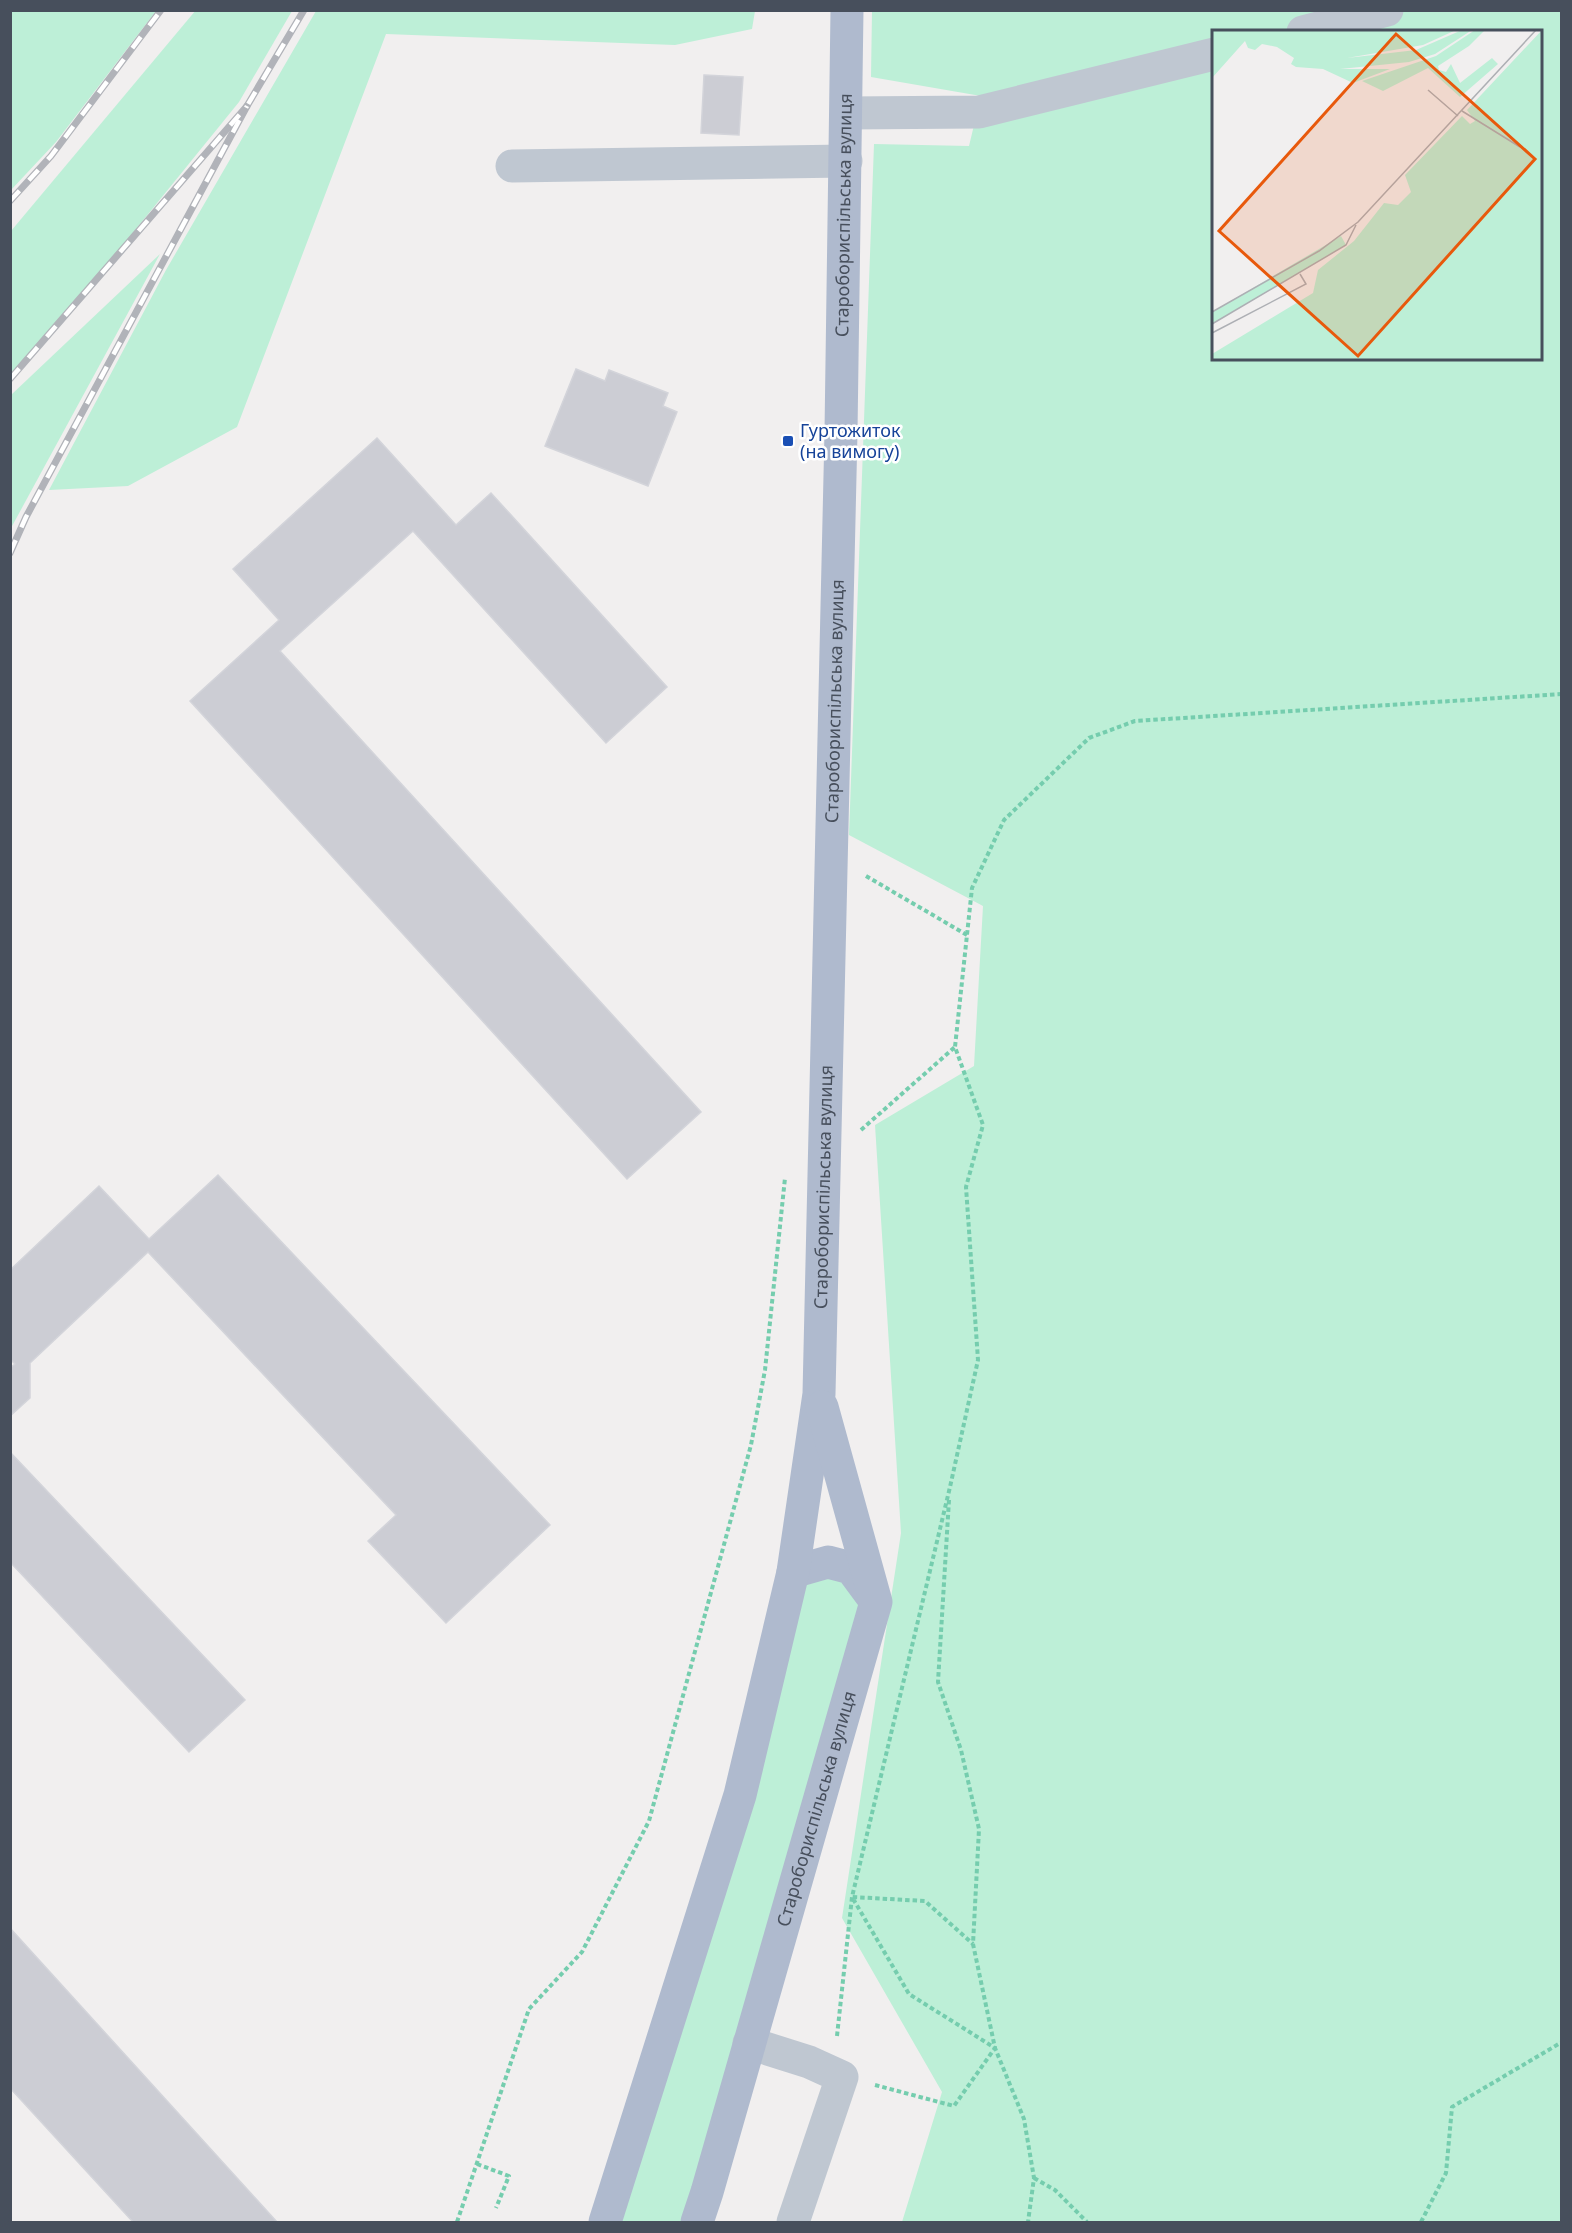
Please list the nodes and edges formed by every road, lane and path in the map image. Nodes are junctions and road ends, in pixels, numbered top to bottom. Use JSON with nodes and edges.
{"nodes":[{"id":1,"x":847,"y":10,"type":"edge"},
{"id":2,"x":1387,"y":10,"type":"edge"},
{"id":3,"x":1311,"y":30,"type":"edge"},
{"id":4,"x":1212,"y":54,"type":"edge"},
{"id":5,"x":847,"y":113,"type":"junction"},
{"id":6,"x":846,"y":161,"type":"junction"},
{"id":7,"x":512,"y":166,"type":"dead end"},
{"id":8,"x":1562,"y":694,"type":"edge"},
{"id":9,"x":831,"y":856,"type":"junction"},
{"id":10,"x":967,"y":935,"type":"junction"},
{"id":11,"x":955,"y":1047,"type":"junction"},
{"id":12,"x":824,"y":1162,"type":"junction"},
{"id":13,"x":786,"y":1172,"type":"dead end"},
{"id":14,"x":819,"y":1394,"type":"junction"},
{"id":15,"x":950,"y":1487,"type":"junction"},
{"id":16,"x":793,"y":1572,"type":"junction"},
{"id":17,"x":876,"y":1602,"type":"junction"},
{"id":18,"x":852,"y":1897,"type":"junction"},
{"id":19,"x":973,"y":1944,"type":"junction"},
{"id":20,"x":1562,"y":2042,"type":"edge"},
{"id":21,"x":749,"y":2043,"type":"junction"},
{"id":22,"x":995,"y":2048,"type":"junction"},
{"id":23,"x":838,"y":2074,"type":"junction"},
{"id":24,"x":477,"y":2164,"type":"junction"},
{"id":25,"x":1034,"y":2178,"type":"junction"},
{"id":26,"x":496,"y":2208,"type":"dead end"},
{"id":27,"x":457,"y":2223,"type":"edge"},
{"id":28,"x":605,"y":2223,"type":"edge"},
{"id":29,"x":697,"y":2223,"type":"edge"},
{"id":30,"x":793,"y":2223,"type":"edge"},
{"id":31,"x":1028,"y":2223,"type":"edge"},
{"id":32,"x":1087,"y":2223,"type":"edge"},
{"id":33,"x":1421,"y":2223,"type":"edge"}],
"edges":[{"from":1,"to":5,"type":"main road","name":"Старобориспільська вулиця"},
{"from":2,"to":3,"type":"lane"},
{"from":4,"to":5,"type":"lane"},
{"from":5,"to":6,"type":"main road","name":"Старобориспільська вулиця"},
{"from":6,"to":7,"type":"lane"},
{"from":6,"to":9,"type":"main road","name":"Старобориспільська вулиця"},
{"from":8,"to":10,"type":"path"},
{"from":9,"to":10,"type":"path"},
{"from":9,"to":12,"type":"main road","name":"Старобориспільська вулиця"},
{"from":10,"to":11,"type":"path"},
{"from":11,"to":12,"type":"path"},
{"from":11,"to":15,"type":"path"},
{"from":12,"to":14,"type":"main road","name":"Старобориспільська вулиця"},
{"from":13,"to":24,"type":"path"},
{"from":14,"to":16,"type":"main road","name":"Старобориспільська вулиця"},
{"from":14,"to":17,"type":"main road","name":"Старобориспільська вулиця"},
{"from":15,"to":18,"type":"path"},
{"from":15,"to":19,"type":"path"},
{"from":16,"to":17,"type":"main road"},
{"from":16,"to":28,"type":"main road","name":"Старобориспільська вулиця"},
{"from":17,"to":21,"type":"main road","name":"Старобориспільська вулиця"},
{"from":18,"to":19,"type":"path"},
{"from":18,"to":22,"type":"path"},
{"from":18,"to":23,"type":"path"},
{"from":19,"to":22,"type":"path"},
{"from":20,"to":33,"type":"path"},
{"from":21,"to":23,"type":"lane"},
{"from":21,"to":29,"type":"main road","name":"Старобориспільська вулиця"},
{"from":22,"to":23,"type":"path"},
{"from":22,"to":25,"type":"path"},
{"from":23,"to":30,"type":"lane"},
{"from":24,"to":26,"type":"path"},
{"from":24,"to":27,"type":"path"},
{"from":25,"to":31,"type":"path"},
{"from":25,"to":32,"type":"path"}]}
